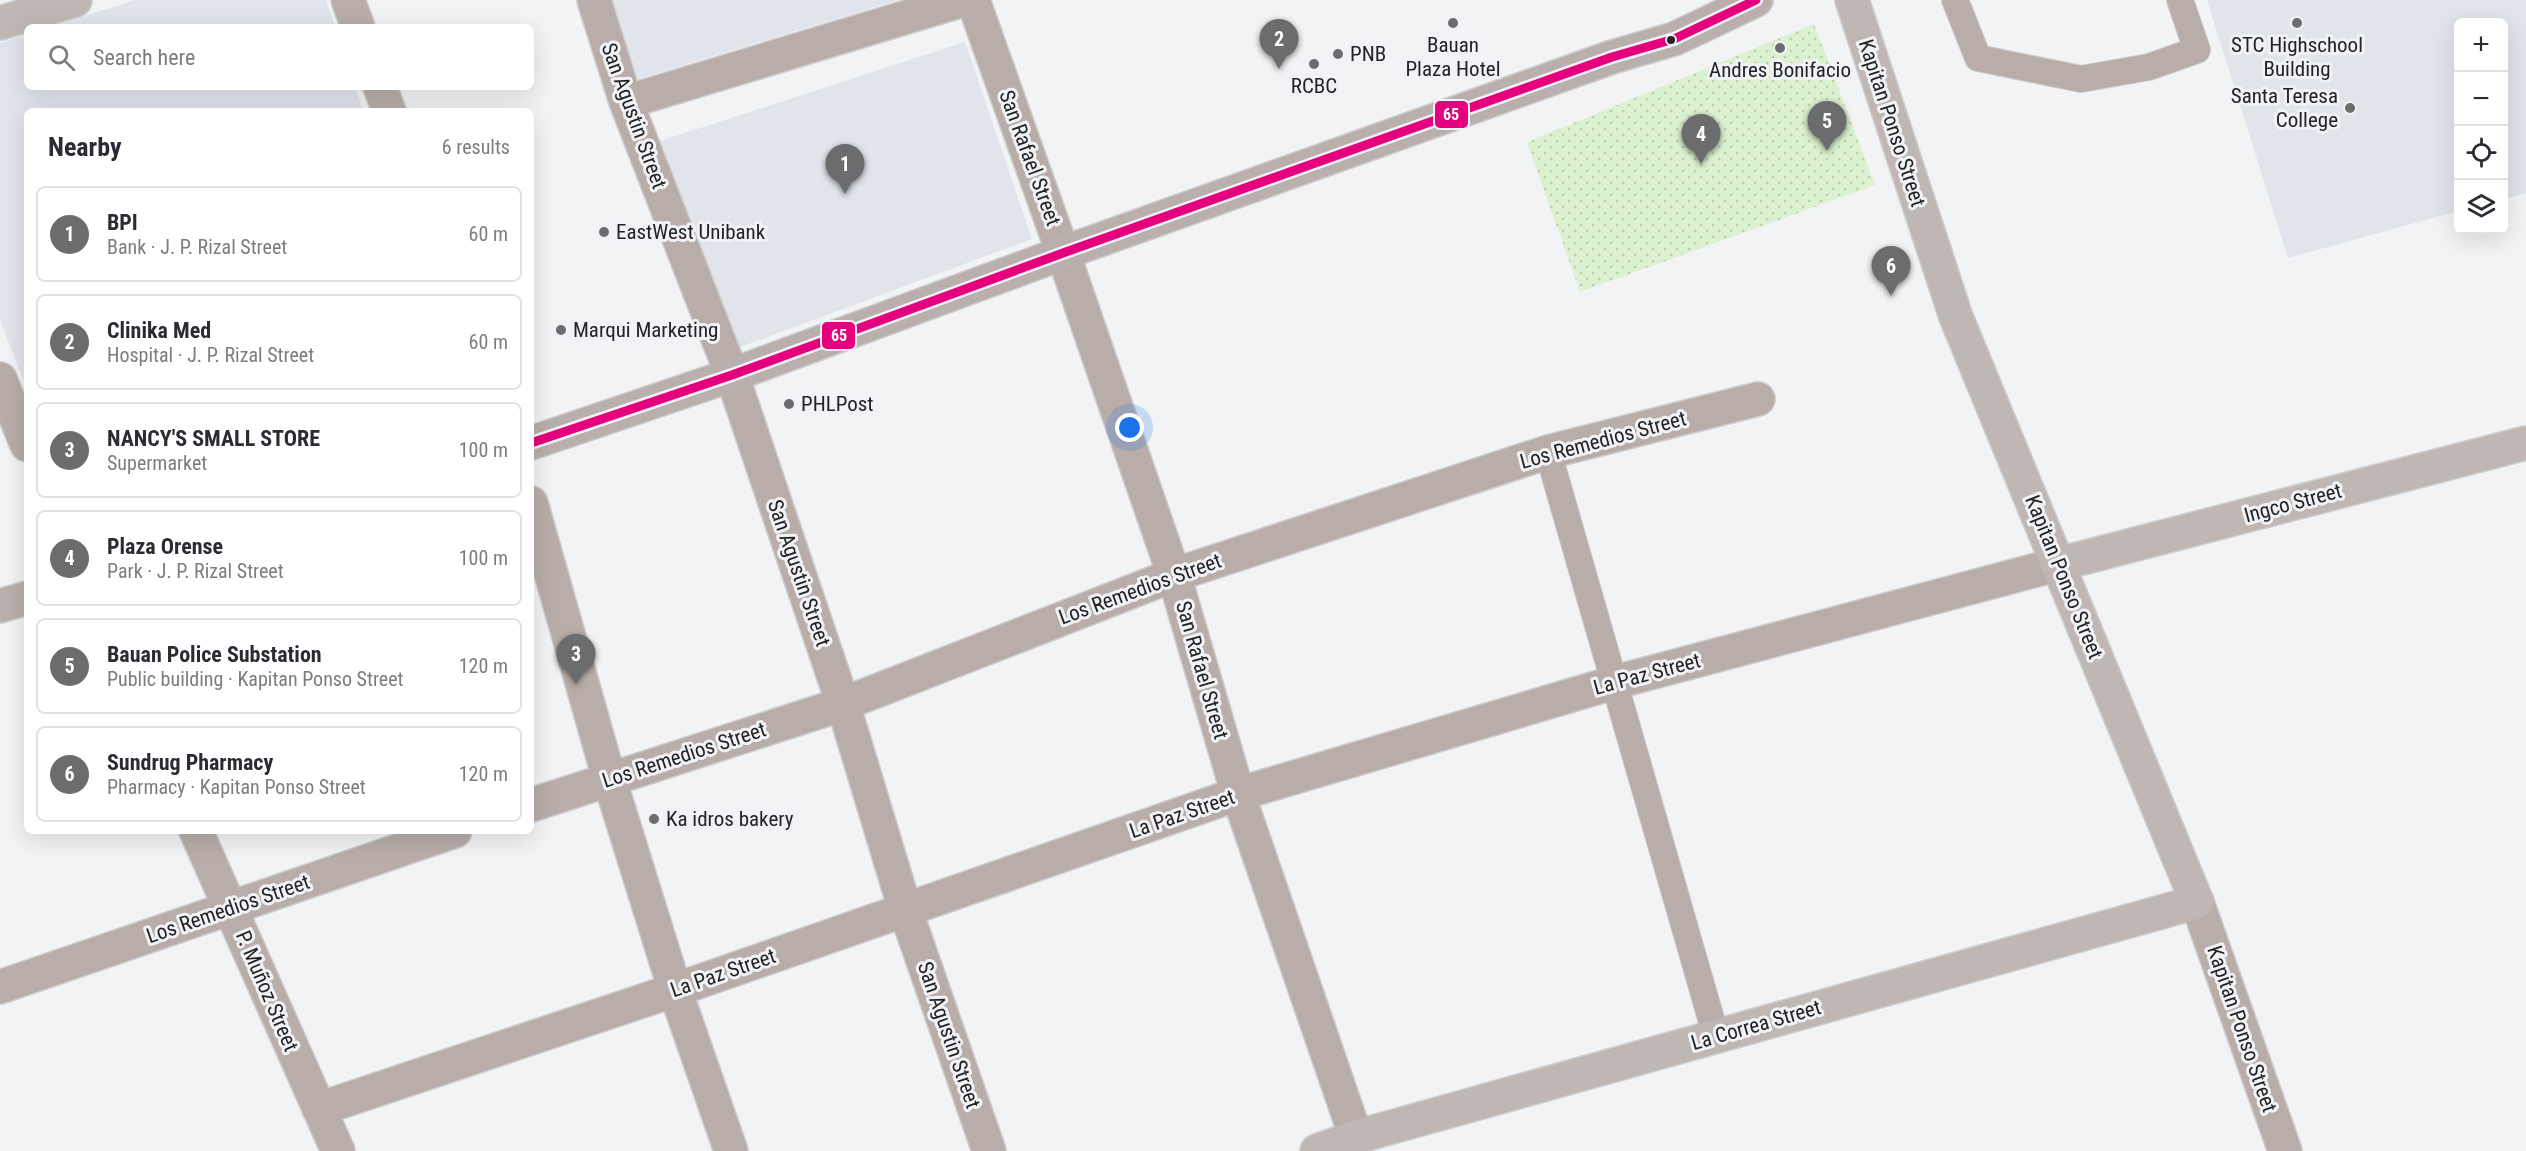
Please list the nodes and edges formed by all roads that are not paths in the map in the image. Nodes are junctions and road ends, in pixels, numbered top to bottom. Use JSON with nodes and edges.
{"nodes":[{"id":1,"x":75,"y":0,"type":"edge"},
{"id":2,"x":348,"y":0,"type":"edge"},
{"id":3,"x":594,"y":0,"type":"edge"},
{"id":4,"x":963,"y":0,"type":"edge"},
{"id":5,"x":973,"y":0,"type":"edge"},
{"id":6,"x":1756,"y":0,"type":"edge"},
{"id":7,"x":1852,"y":0,"type":"edge"},
{"id":8,"x":1955,"y":0,"type":"edge"},
{"id":9,"x":2180,"y":0,"type":"edge"},
{"id":10,"x":0,"y":23,"type":"edge"},
{"id":11,"x":357,"y":24,"type":"edge"},
{"id":12,"x":381,"y":90,"type":"edge"},
{"id":13,"x":626,"y":102,"type":"junction"},
{"id":14,"x":388,"y":108,"type":"edge"},
{"id":15,"x":1064,"y":253,"type":"junction"},
{"id":16,"x":732,"y":375,"type":"junction"},
{"id":17,"x":0,"y":379,"type":"edge"},
{"id":18,"x":1758,"y":399,"type":"dead end"},
{"id":19,"x":24,"y":438,"type":"edge"},
{"id":20,"x":534,"y":442,"type":"edge"},
{"id":21,"x":2526,"y":443,"type":"edge"},
{"id":22,"x":1548,"y":452,"type":"junction"},
{"id":23,"x":534,"y":514,"type":"edge"},
{"id":24,"x":2059,"y":564,"type":"junction"},
{"id":25,"x":1174,"y":575,"type":"junction"},
{"id":26,"x":24,"y":599,"type":"edge"},
{"id":27,"x":0,"y":606,"type":"edge"},
{"id":28,"x":1616,"y":682,"type":"junction"},
{"id":29,"x":843,"y":704,"type":"junction"},
{"id":30,"x":609,"y":778,"type":"junction"},
{"id":31,"x":1238,"y":794,"type":"junction"},
{"id":32,"x":534,"y":804,"type":"edge"},
{"id":33,"x":197,"y":834,"type":"edge"},
{"id":34,"x":446,"y":834,"type":"edge"},
{"id":35,"x":2197,"y":902,"type":"junction"},
{"id":36,"x":231,"y":908,"type":"junction"},
{"id":37,"x":905,"y":909,"type":"junction"},
{"id":38,"x":0,"y":987,"type":"edge"},
{"id":39,"x":675,"y":990,"type":"junction"},
{"id":40,"x":1716,"y":1036,"type":"junction"},
{"id":41,"x":318,"y":1109,"type":"junction"},
{"id":42,"x":1356,"y":1137,"type":"junction"},
{"id":43,"x":338,"y":1151,"type":"edge"},
{"id":44,"x":731,"y":1151,"type":"edge"},
{"id":45,"x":989,"y":1151,"type":"edge"},
{"id":46,"x":1317,"y":1151,"type":"edge"},
{"id":47,"x":2285,"y":1151,"type":"edge"}],
"edges":[{"from":1,"to":10,"type":"street"},
{"from":2,"to":11,"type":"street"},
{"from":3,"to":13,"type":"street","name":"San Agustin Street"},
{"from":4,"to":13,"type":"street"},
{"from":5,"to":15,"type":"street","name":"San Rafael Street"},
{"from":6,"to":15,"type":"main road"},
{"from":7,"to":24,"type":"street","name":"Kapitan Ponso Street"},
{"from":8,"to":9,"type":"lane"},
{"from":12,"to":14,"type":"street"},
{"from":13,"to":16,"type":"street","name":"San Agustin Street"},
{"from":15,"to":16,"type":"main road"},
{"from":15,"to":25,"type":"street","name":"San Rafael Street"},
{"from":16,"to":20,"type":"main road"},
{"from":16,"to":29,"type":"street","name":"San Agustin Street"},
{"from":17,"to":19,"type":"street"},
{"from":18,"to":22,"type":"street","name":"Los Remedios Street"},
{"from":21,"to":24,"type":"street","name":"Ingco Street"},
{"from":22,"to":25,"type":"street","name":"Los Remedios Street"},
{"from":22,"to":28,"type":"lane"},
{"from":23,"to":30,"type":"street"},
{"from":24,"to":28,"type":"street","name":"La Paz Street"},
{"from":24,"to":35,"type":"street","name":"Kapitan Ponso Street"},
{"from":25,"to":29,"type":"street","name":"Los Remedios Street"},
{"from":25,"to":31,"type":"street","name":"San Rafael Street"},
{"from":26,"to":27,"type":"main road"},
{"from":28,"to":31,"type":"street","name":"La Paz Street"},
{"from":28,"to":40,"type":"lane"},
{"from":29,"to":30,"type":"street","name":"Los Remedios Street"},
{"from":29,"to":37,"type":"street","name":"San Agustin Street"},
{"from":30,"to":32,"type":"street","name":"Los Remedios Street"},
{"from":30,"to":39,"type":"street"},
{"from":31,"to":37,"type":"street","name":"La Paz Street"},
{"from":31,"to":42,"type":"street","name":"San Rafael Street"},
{"from":33,"to":36,"type":"street","name":"P. Muñoz Street"},
{"from":34,"to":36,"type":"street","name":"Los Remedios Street"},
{"from":35,"to":40,"type":"street","name":"La Correa Street"},
{"from":35,"to":47,"type":"street","name":"Kapitan Ponso Street"},
{"from":36,"to":38,"type":"street","name":"Los Remedios Street"},
{"from":36,"to":41,"type":"street","name":"P. Muñoz Street"},
{"from":37,"to":39,"type":"street","name":"La Paz Street"},
{"from":37,"to":45,"type":"street","name":"San Agustin Street"},
{"from":39,"to":41,"type":"street","name":"La Paz Street"},
{"from":39,"to":44,"type":"street"},
{"from":40,"to":42,"type":"street","name":"La Correa Street"},
{"from":41,"to":43,"type":"street","name":"P. Muñoz Street"},
{"from":42,"to":46,"type":"street","name":"La Correa Street"}]}
